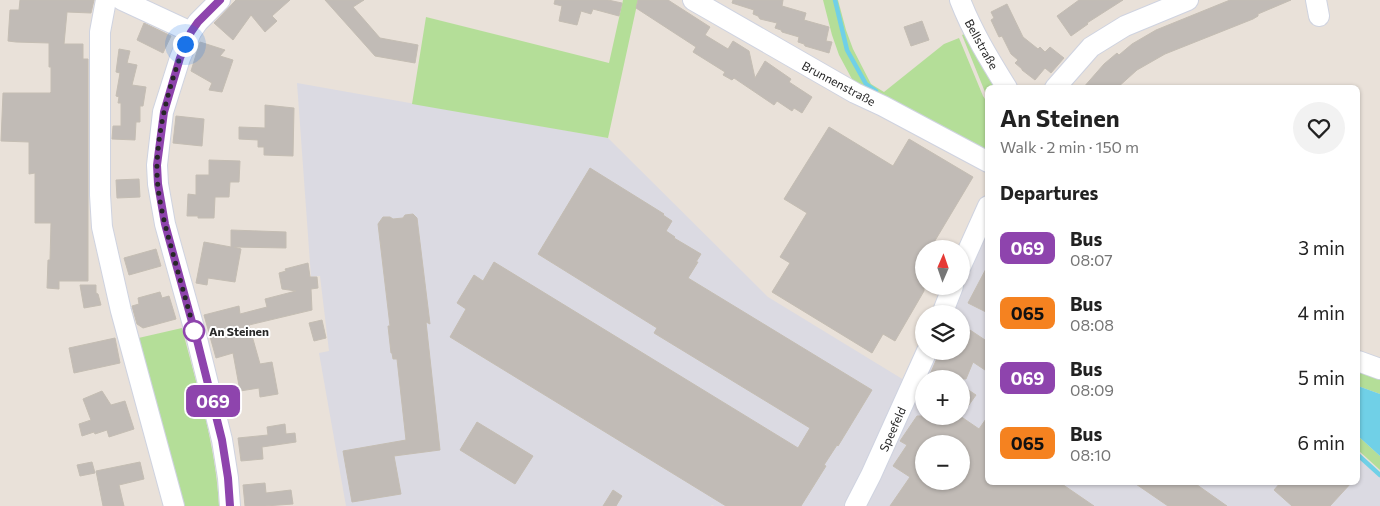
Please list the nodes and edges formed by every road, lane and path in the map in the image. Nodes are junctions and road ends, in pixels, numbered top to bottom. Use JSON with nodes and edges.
{"nodes":[{"id":1,"x":106,"y":0,"type":"edge"},
{"id":2,"x":122,"y":0,"type":"edge"},
{"id":3,"x":220,"y":0,"type":"edge"},
{"id":4,"x":693,"y":0,"type":"edge"},
{"id":5,"x":960,"y":0,"type":"edge"},
{"id":6,"x":1188,"y":0,"type":"edge"},
{"id":7,"x":191,"y":32,"type":"junction"},
{"id":8,"x":1005,"y":85,"type":"edge"},
{"id":9,"x":1058,"y":85,"type":"edge"},
{"id":10,"x":985,"y":160,"type":"edge"},
{"id":11,"x":985,"y":213,"type":"edge"},
{"id":12,"x":970,"y":246,"type":"edge"},
{"id":13,"x":923,"y":360,"type":"edge"},
{"id":14,"x":1360,"y":362,"type":"edge"},
{"id":15,"x":1380,"y":369,"type":"edge"},
{"id":16,"x":174,"y":506,"type":"edge"},
{"id":17,"x":230,"y":506,"type":"edge"},
{"id":18,"x":855,"y":506,"type":"edge"}],
"edges":[{"from":1,"to":16,"type":"street"},
{"from":2,"to":7,"type":"street"},
{"from":3,"to":7,"type":"street"},
{"from":4,"to":10,"type":"street","name":"Brunnenstraße"},
{"from":5,"to":8,"type":"street","name":"Bellstraße"},
{"from":6,"to":9,"type":"street"},
{"from":7,"to":17,"type":"street"},
{"from":11,"to":12,"type":"street"},
{"from":13,"to":18,"type":"street","name":"Speefeld"},
{"from":14,"to":15,"type":"street"}]}
